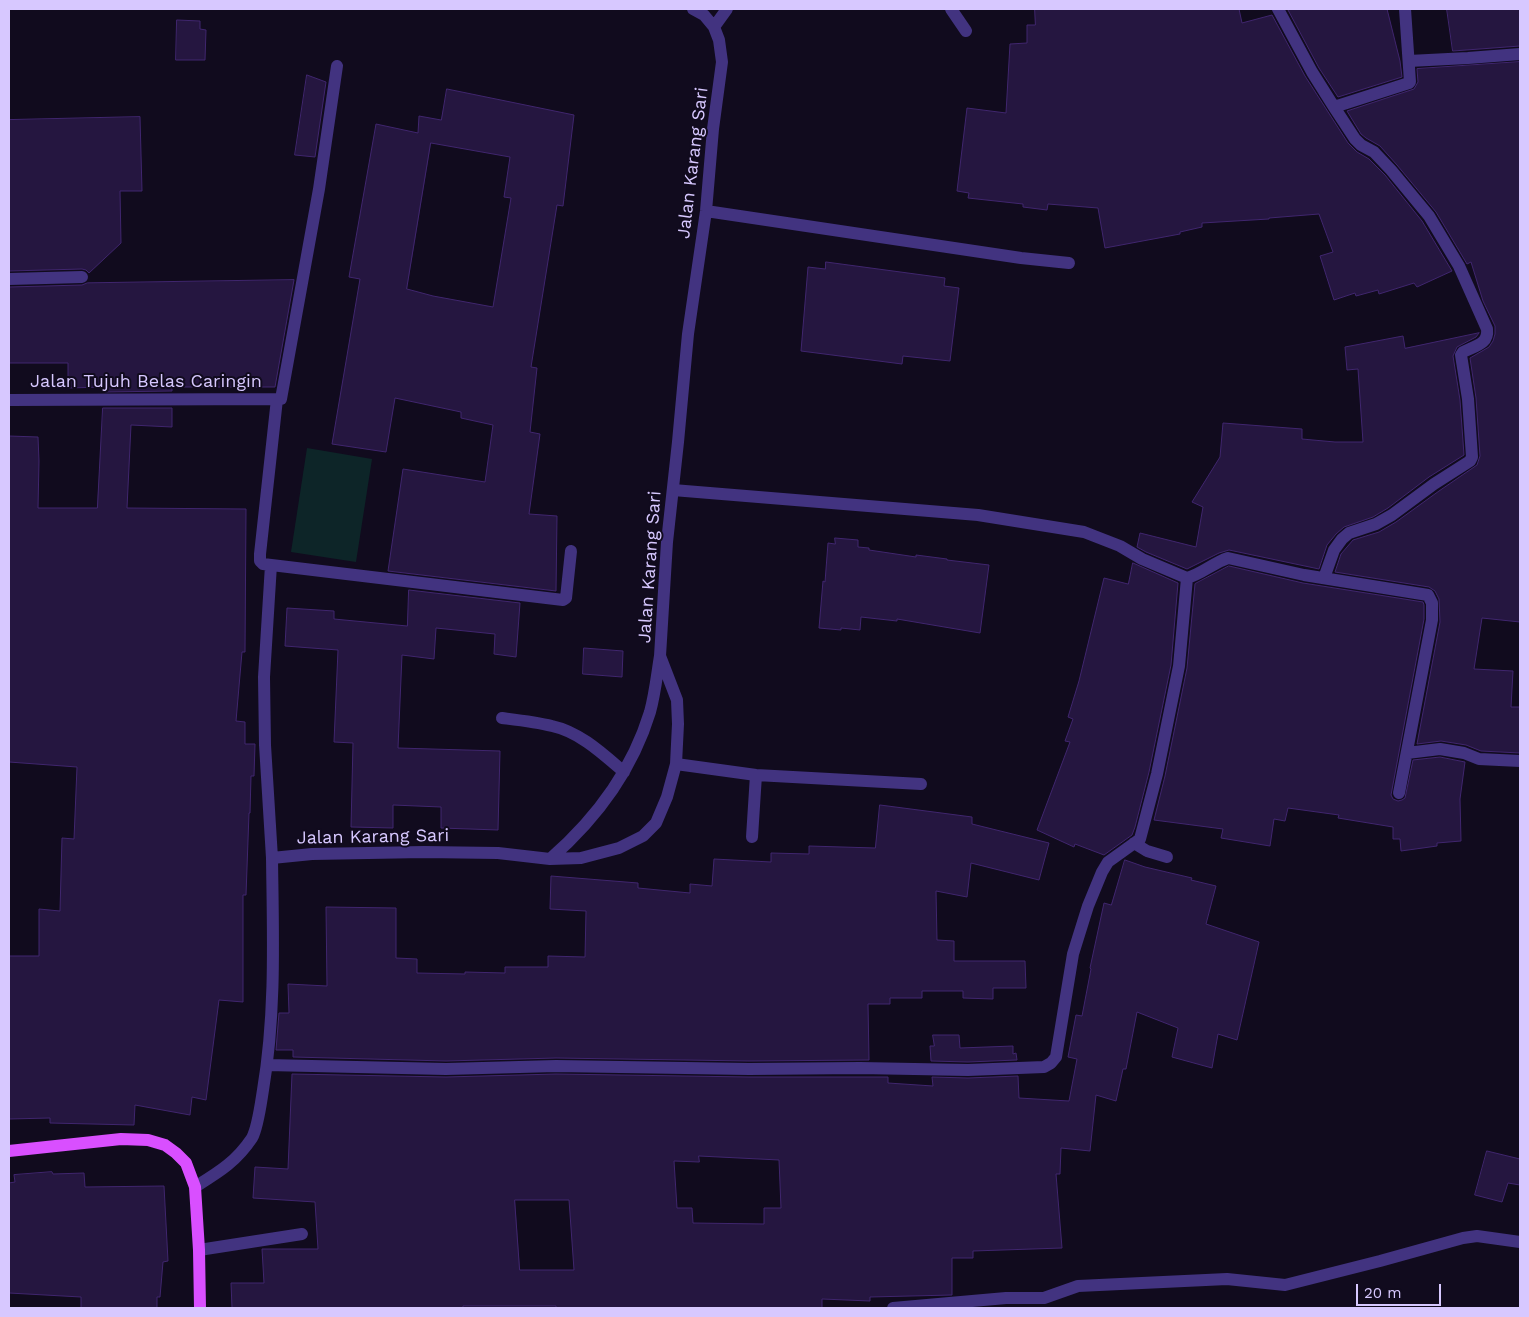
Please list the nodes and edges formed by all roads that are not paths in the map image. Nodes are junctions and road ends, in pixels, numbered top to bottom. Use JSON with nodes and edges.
{"nodes":[{"id":1,"x":693,"y":9,"type":"edge"},
{"id":2,"x":726,"y":9,"type":"edge"},
{"id":3,"x":951,"y":9,"type":"edge"},
{"id":4,"x":1278,"y":9,"type":"edge"},
{"id":5,"x":1405,"y":9,"type":"edge"},
{"id":6,"x":714,"y":27,"type":"junction"},
{"id":7,"x":966,"y":31,"type":"dead end"},
{"id":8,"x":1520,"y":54,"type":"edge"},
{"id":9,"x":1409,"y":61,"type":"junction"},
{"id":10,"x":337,"y":66,"type":"dead end"},
{"id":11,"x":1334,"y":107,"type":"junction"},
{"id":12,"x":706,"y":211,"type":"junction"},
{"id":13,"x":1069,"y":263,"type":"dead end"},
{"id":14,"x":82,"y":277,"type":"dead end"},
{"id":15,"x":9,"y":279,"type":"edge"},
{"id":16,"x":277,"y":399,"type":"junction"},
{"id":17,"x":9,"y":400,"type":"edge"},
{"id":18,"x":672,"y":490,"type":"junction"},
{"id":19,"x":571,"y":551,"type":"dead end"},
{"id":20,"x":271,"y":565,"type":"junction"},
{"id":21,"x":1187,"y":578,"type":"junction"},
{"id":22,"x":1324,"y":578,"type":"junction"},
{"id":23,"x":660,"y":656,"type":"junction"},
{"id":24,"x":502,"y":718,"type":"dead end"},
{"id":25,"x":1406,"y":753,"type":"junction"},
{"id":26,"x":1520,"y":761,"type":"edge"},
{"id":27,"x":676,"y":764,"type":"junction"},
{"id":28,"x":624,"y":772,"type":"junction"},
{"id":29,"x":756,"y":775,"type":"junction"},
{"id":30,"x":921,"y":784,"type":"dead end"},
{"id":31,"x":1399,"y":793,"type":"dead end"},
{"id":32,"x":752,"y":837,"type":"dead end"},
{"id":33,"x":1134,"y":843,"type":"junction"},
{"id":34,"x":272,"y":858,"type":"junction"},
{"id":35,"x":1167,"y":858,"type":"dead end"},
{"id":36,"x":550,"y":859,"type":"junction"},
{"id":37,"x":267,"y":1065,"type":"junction"},
{"id":38,"x":9,"y":1151,"type":"edge"},
{"id":39,"x":195,"y":1187,"type":"junction"},
{"id":40,"x":302,"y":1234,"type":"dead end"},
{"id":41,"x":1520,"y":1242,"type":"edge"},
{"id":42,"x":199,"y":1250,"type":"junction"},
{"id":43,"x":200,"y":1308,"type":"edge"},
{"id":44,"x":893,"y":1308,"type":"edge"}],
"edges":[{"from":1,"to":6,"type":"street"},
{"from":2,"to":6,"type":"street"},
{"from":3,"to":7,"type":"street"},
{"from":4,"to":11,"type":"street"},
{"from":5,"to":9,"type":"street"},
{"from":6,"to":12,"type":"street","name":"Jalan Karang Sari"},
{"from":8,"to":9,"type":"street"},
{"from":9,"to":11,"type":"street"},
{"from":10,"to":16,"type":"street","name":"Jalan Tujuh Belas Caringin"},
{"from":11,"to":22,"type":"street"},
{"from":12,"to":13,"type":"street"},
{"from":12,"to":18,"type":"street","name":"Jalan Karang Sari"},
{"from":14,"to":15,"type":"street"},
{"from":16,"to":17,"type":"street","name":"Jalan Tujuh Belas Caringin"},
{"from":16,"to":20,"type":"street"},
{"from":18,"to":21,"type":"street"},
{"from":18,"to":23,"type":"street","name":"Jalan Karang Sari"},
{"from":19,"to":20,"type":"street"},
{"from":20,"to":34,"type":"street"},
{"from":21,"to":22,"type":"street"},
{"from":21,"to":33,"type":"street"},
{"from":22,"to":25,"type":"street"},
{"from":23,"to":27,"type":"street","name":"Jalan Karang Sari"},
{"from":23,"to":28,"type":"street"},
{"from":24,"to":28,"type":"street"},
{"from":25,"to":26,"type":"street"},
{"from":25,"to":31,"type":"street"},
{"from":27,"to":29,"type":"street"},
{"from":27,"to":36,"type":"street","name":"Jalan Karang Sari"},
{"from":28,"to":36,"type":"street"},
{"from":29,"to":30,"type":"street"},
{"from":29,"to":32,"type":"street"},
{"from":33,"to":35,"type":"street"},
{"from":33,"to":37,"type":"street"},
{"from":34,"to":36,"type":"street","name":"Jalan Karang Sari"},
{"from":34,"to":37,"type":"street"},
{"from":37,"to":39,"type":"street"},
{"from":38,"to":39,"type":"main road"},
{"from":39,"to":42,"type":"main road"},
{"from":40,"to":42,"type":"street"},
{"from":41,"to":44,"type":"street"},
{"from":42,"to":43,"type":"main road"}]}
